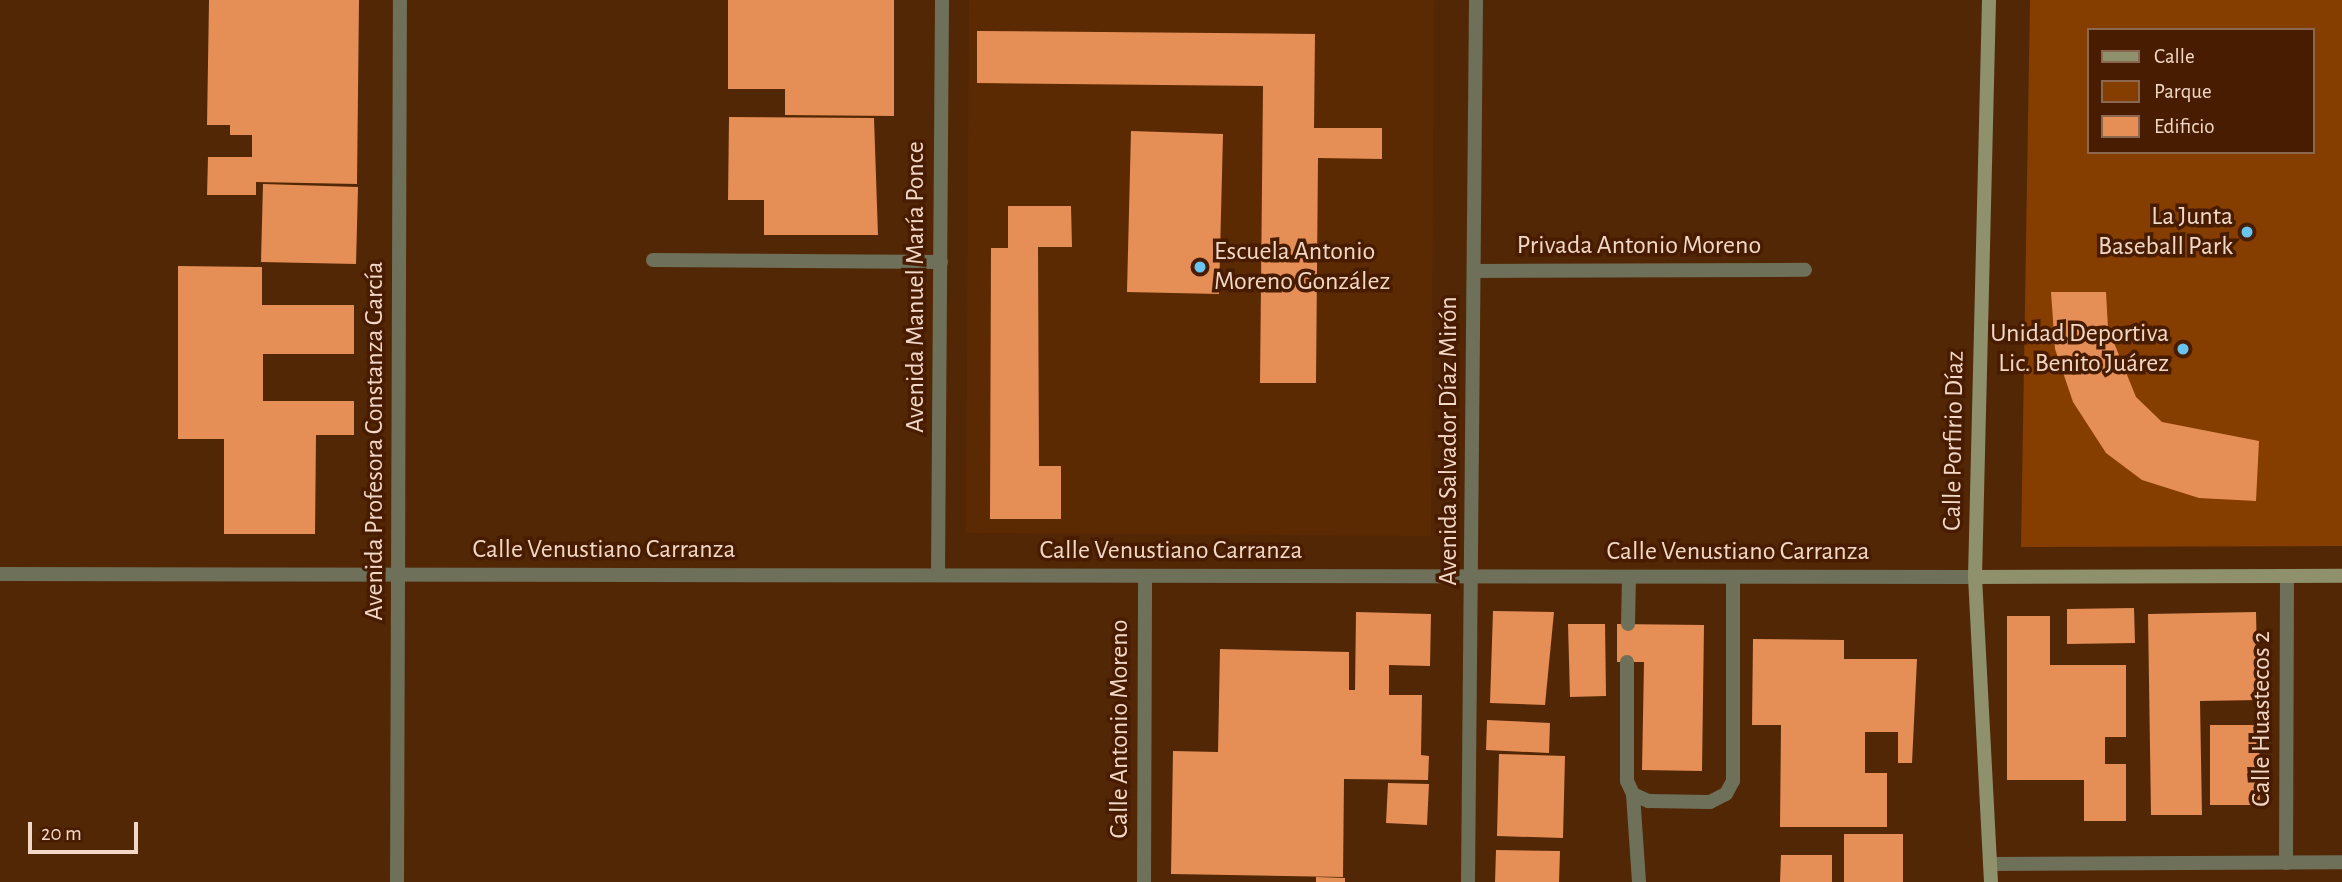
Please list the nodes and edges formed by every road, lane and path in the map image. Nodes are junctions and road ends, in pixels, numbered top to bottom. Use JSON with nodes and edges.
{"nodes":[{"id":1,"x":400,"y":0,"type":"edge"},
{"id":2,"x":942,"y":0,"type":"edge"},
{"id":3,"x":1476,"y":0,"type":"edge"},
{"id":4,"x":1989,"y":0,"type":"edge"},
{"id":5,"x":653,"y":260,"type":"dead end"},
{"id":6,"x":940,"y":262,"type":"junction"},
{"id":7,"x":1805,"y":270,"type":"dead end"},
{"id":8,"x":1474,"y":271,"type":"junction"},
{"id":9,"x":0,"y":574,"type":"edge"},
{"id":10,"x":400,"y":574,"type":"junction"},
{"id":11,"x":938,"y":575,"type":"junction"},
{"id":12,"x":1145,"y":576,"type":"junction"},
{"id":13,"x":1474,"y":576,"type":"junction"},
{"id":14,"x":2287,"y":576,"type":"junction"},
{"id":15,"x":2342,"y":576,"type":"edge"},
{"id":16,"x":1629,"y":577,"type":"junction"},
{"id":17,"x":1733,"y":577,"type":"junction"},
{"id":18,"x":1975,"y":578,"type":"junction"},
{"id":19,"x":1628,"y":624,"type":"dead end"},
{"id":20,"x":1627,"y":662,"type":"dead end"},
{"id":21,"x":1633,"y":794,"type":"junction"},
{"id":22,"x":2342,"y":862,"type":"edge"},
{"id":23,"x":2286,"y":863,"type":"junction"},
{"id":24,"x":1991,"y":864,"type":"junction"},
{"id":25,"x":397,"y":882,"type":"edge"},
{"id":26,"x":1144,"y":882,"type":"edge"},
{"id":27,"x":1468,"y":882,"type":"edge"},
{"id":28,"x":1639,"y":882,"type":"edge"},
{"id":29,"x":1991,"y":882,"type":"edge"}],
"edges":[{"from":1,"to":10,"type":"street","name":"Avenida Profesora Constanza García"},
{"from":2,"to":6,"type":"street","name":"Avenida Manuel María Ponce"},
{"from":3,"to":8,"type":"street","name":"Avenida Salvador Díaz Mirón"},
{"from":4,"to":18,"type":"street","name":"Calle Porfirio Díaz"},
{"from":5,"to":6,"type":"street"},
{"from":6,"to":11,"type":"street","name":"Avenida Manuel María Ponce"},
{"from":7,"to":8,"type":"street","name":"Privada Antonio Moreno"},
{"from":8,"to":13,"type":"street","name":"Avenida Salvador Díaz Mirón"},
{"from":9,"to":10,"type":"street","name":"Calle Venustiano Carranza"},
{"from":10,"to":11,"type":"street","name":"Calle Venustiano Carranza"},
{"from":10,"to":25,"type":"street","name":"Avenida Profesora Constanza García"},
{"from":11,"to":12,"type":"street","name":"Calle Venustiano Carranza"},
{"from":12,"to":13,"type":"street","name":"Calle Venustiano Carranza"},
{"from":12,"to":26,"type":"street","name":"Calle Antonio Moreno"},
{"from":13,"to":16,"type":"street","name":"Calle Venustiano Carranza"},
{"from":13,"to":27,"type":"street","name":"Avenida Salvador Díaz Mirón"},
{"from":14,"to":15,"type":"street","name":"Calle Venustiano Carranza"},
{"from":14,"to":18,"type":"street","name":"Calle Venustiano Carranza"},
{"from":14,"to":23,"type":"street","name":"Calle Huastecos 2"},
{"from":16,"to":17,"type":"street","name":"Calle Venustiano Carranza"},
{"from":16,"to":19,"type":"street"},
{"from":17,"to":18,"type":"street","name":"Calle Venustiano Carranza"},
{"from":17,"to":21,"type":"street"},
{"from":18,"to":24,"type":"street","name":"Calle Porfirio Díaz"},
{"from":20,"to":21,"type":"street"},
{"from":21,"to":28,"type":"street"},
{"from":22,"to":23,"type":"street"},
{"from":23,"to":24,"type":"street"},
{"from":24,"to":29,"type":"street","name":"Calle Porfirio Díaz"}]}
